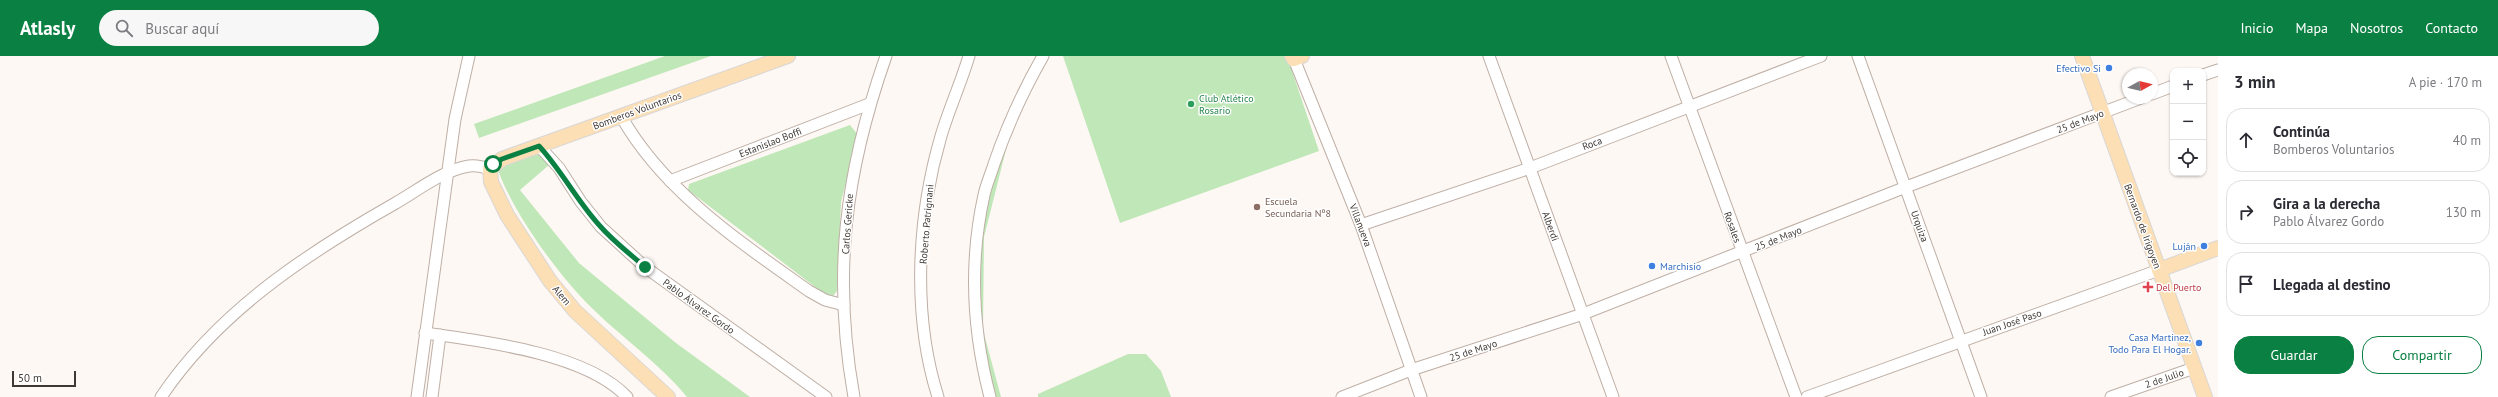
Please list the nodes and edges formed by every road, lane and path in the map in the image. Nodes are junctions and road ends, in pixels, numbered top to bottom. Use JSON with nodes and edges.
{"nodes":[{"id":1,"x":469,"y":56,"type":"edge"},
{"id":2,"x":788,"y":56,"type":"edge"},
{"id":3,"x":886,"y":56,"type":"edge"},
{"id":4,"x":969,"y":56,"type":"edge"},
{"id":5,"x":1043,"y":56,"type":"edge"},
{"id":6,"x":1489,"y":56,"type":"edge"},
{"id":7,"x":1671,"y":56,"type":"edge"},
{"id":8,"x":1821,"y":56,"type":"edge"},
{"id":9,"x":1858,"y":56,"type":"edge"},
{"id":10,"x":2082,"y":56,"type":"edge"},
{"id":11,"x":1296,"y":57,"type":"edge"},
{"id":12,"x":2218,"y":70,"type":"edge"},
{"id":13,"x":2206,"y":74,"type":"edge"},
{"id":14,"x":2170,"y":87,"type":"edge"},
{"id":15,"x":2158,"y":92,"type":"edge"},
{"id":16,"x":869,"y":104,"type":"junction"},
{"id":17,"x":2124,"y":104,"type":"edge"},
{"id":18,"x":1689,"y":106,"type":"junction"},
{"id":19,"x":2102,"y":112,"type":"junction"},
{"id":20,"x":621,"y":116,"type":"junction"},
{"id":21,"x":539,"y":146,"type":"junction"},
{"id":22,"x":1530,"y":168,"type":"junction"},
{"id":23,"x":490,"y":169,"type":"junction"},
{"id":24,"x":448,"y":173,"type":"junction"},
{"id":25,"x":670,"y":181,"type":"junction"},
{"id":26,"x":1906,"y":187,"type":"junction"},
{"id":27,"x":1361,"y":225,"type":"junction"},
{"id":28,"x":2218,"y":248,"type":"edge"},
{"id":29,"x":1743,"y":252,"type":"junction"},
{"id":30,"x":2159,"y":270,"type":"junction"},
{"id":31,"x":844,"y":305,"type":"junction"},
{"id":32,"x":1583,"y":314,"type":"junction"},
{"id":33,"x":425,"y":333,"type":"junction"},
{"id":34,"x":440,"y":335,"type":"junction"},
{"id":35,"x":1962,"y":340,"type":"junction"},
{"id":36,"x":2194,"y":368,"type":"junction"},
{"id":37,"x":1411,"y":370,"type":"junction"},
{"id":38,"x":161,"y":397,"type":"edge"},
{"id":39,"x":417,"y":397,"type":"edge"},
{"id":40,"x":432,"y":397,"type":"edge"},
{"id":41,"x":627,"y":397,"type":"edge"},
{"id":42,"x":668,"y":397,"type":"edge"},
{"id":43,"x":826,"y":397,"type":"edge"},
{"id":44,"x":854,"y":397,"type":"edge"},
{"id":45,"x":938,"y":397,"type":"edge"},
{"id":46,"x":990,"y":397,"type":"edge"},
{"id":47,"x":1342,"y":397,"type":"edge"},
{"id":48,"x":1421,"y":397,"type":"edge"},
{"id":49,"x":1613,"y":397,"type":"edge"},
{"id":50,"x":1796,"y":397,"type":"edge"},
{"id":51,"x":1807,"y":397,"type":"edge"},
{"id":52,"x":1981,"y":397,"type":"edge"},
{"id":53,"x":2111,"y":397,"type":"edge"},
{"id":54,"x":2205,"y":397,"type":"edge"}],
"edges":[{"from":1,"to":24,"type":"street"},
{"from":2,"to":20,"type":"main road","name":"Bomberos Voluntarios"},
{"from":3,"to":16,"type":"street","name":"Carlos Gericke"},
{"from":4,"to":45,"type":"street","name":"Roberto Patrignani"},
{"from":5,"to":46,"type":"street"},
{"from":6,"to":22,"type":"street","name":"Alberdi"},
{"from":7,"to":18,"type":"street","name":"Rosales"},
{"from":8,"to":18,"type":"street","name":"Roca"},
{"from":9,"to":26,"type":"street","name":"Urquiza"},
{"from":10,"to":19,"type":"main road","name":"Bernardo de Irigoyen"},
{"from":11,"to":27,"type":"street","name":"Villanueva"},
{"from":12,"to":13,"type":"street"},
{"from":14,"to":15,"type":"street"},
{"from":16,"to":25,"type":"street","name":"Estanislao Boffi"},
{"from":16,"to":31,"type":"street","name":"Carlos Gericke"},
{"from":17,"to":19,"type":"street","name":"25 de Mayo"},
{"from":18,"to":22,"type":"street","name":"Roca"},
{"from":18,"to":29,"type":"street","name":"Rosales"},
{"from":19,"to":26,"type":"street","name":"25 de Mayo"},
{"from":19,"to":30,"type":"main road","name":"Bernardo de Irigoyen"},
{"from":20,"to":21,"type":"main road","name":"Bomberos Voluntarios"},
{"from":20,"to":25,"type":"street"},
{"from":21,"to":23,"type":"main road","name":"Bomberos Voluntarios"},
{"from":21,"to":43,"type":"street","name":"Pablo Álvarez Gordo"},
{"from":22,"to":27,"type":"street","name":"Roca"},
{"from":22,"to":32,"type":"street","name":"Alberdi"},
{"from":23,"to":24,"type":"street"},
{"from":23,"to":42,"type":"main road","name":"Alem"},
{"from":24,"to":33,"type":"street"},
{"from":24,"to":38,"type":"street"},
{"from":25,"to":31,"type":"street"},
{"from":26,"to":29,"type":"street","name":"25 de Mayo"},
{"from":26,"to":35,"type":"street","name":"Urquiza"},
{"from":27,"to":37,"type":"street","name":"Villanueva"},
{"from":28,"to":30,"type":"main road","name":"Juan José Paso"},
{"from":29,"to":32,"type":"street","name":"25 de Mayo"},
{"from":29,"to":50,"type":"street","name":"Rosales"},
{"from":30,"to":35,"type":"street","name":"Juan José Paso"},
{"from":30,"to":36,"type":"main road","name":"Bernardo de Irigoyen"},
{"from":31,"to":44,"type":"street","name":"Carlos Gericke"},
{"from":32,"to":37,"type":"street","name":"25 de Mayo"},
{"from":32,"to":49,"type":"street","name":"Alberdi"},
{"from":33,"to":34,"type":"street"},
{"from":33,"to":39,"type":"street"},
{"from":34,"to":40,"type":"street"},
{"from":34,"to":41,"type":"street"},
{"from":35,"to":51,"type":"street","name":"Juan José Paso"},
{"from":35,"to":52,"type":"street","name":"Urquiza"},
{"from":36,"to":53,"type":"street","name":"2 de Julio"},
{"from":36,"to":54,"type":"main road","name":"Bernardo de Irigoyen"},
{"from":37,"to":47,"type":"street","name":"25 de Mayo"},
{"from":37,"to":48,"type":"street","name":"Villanueva"}]}
